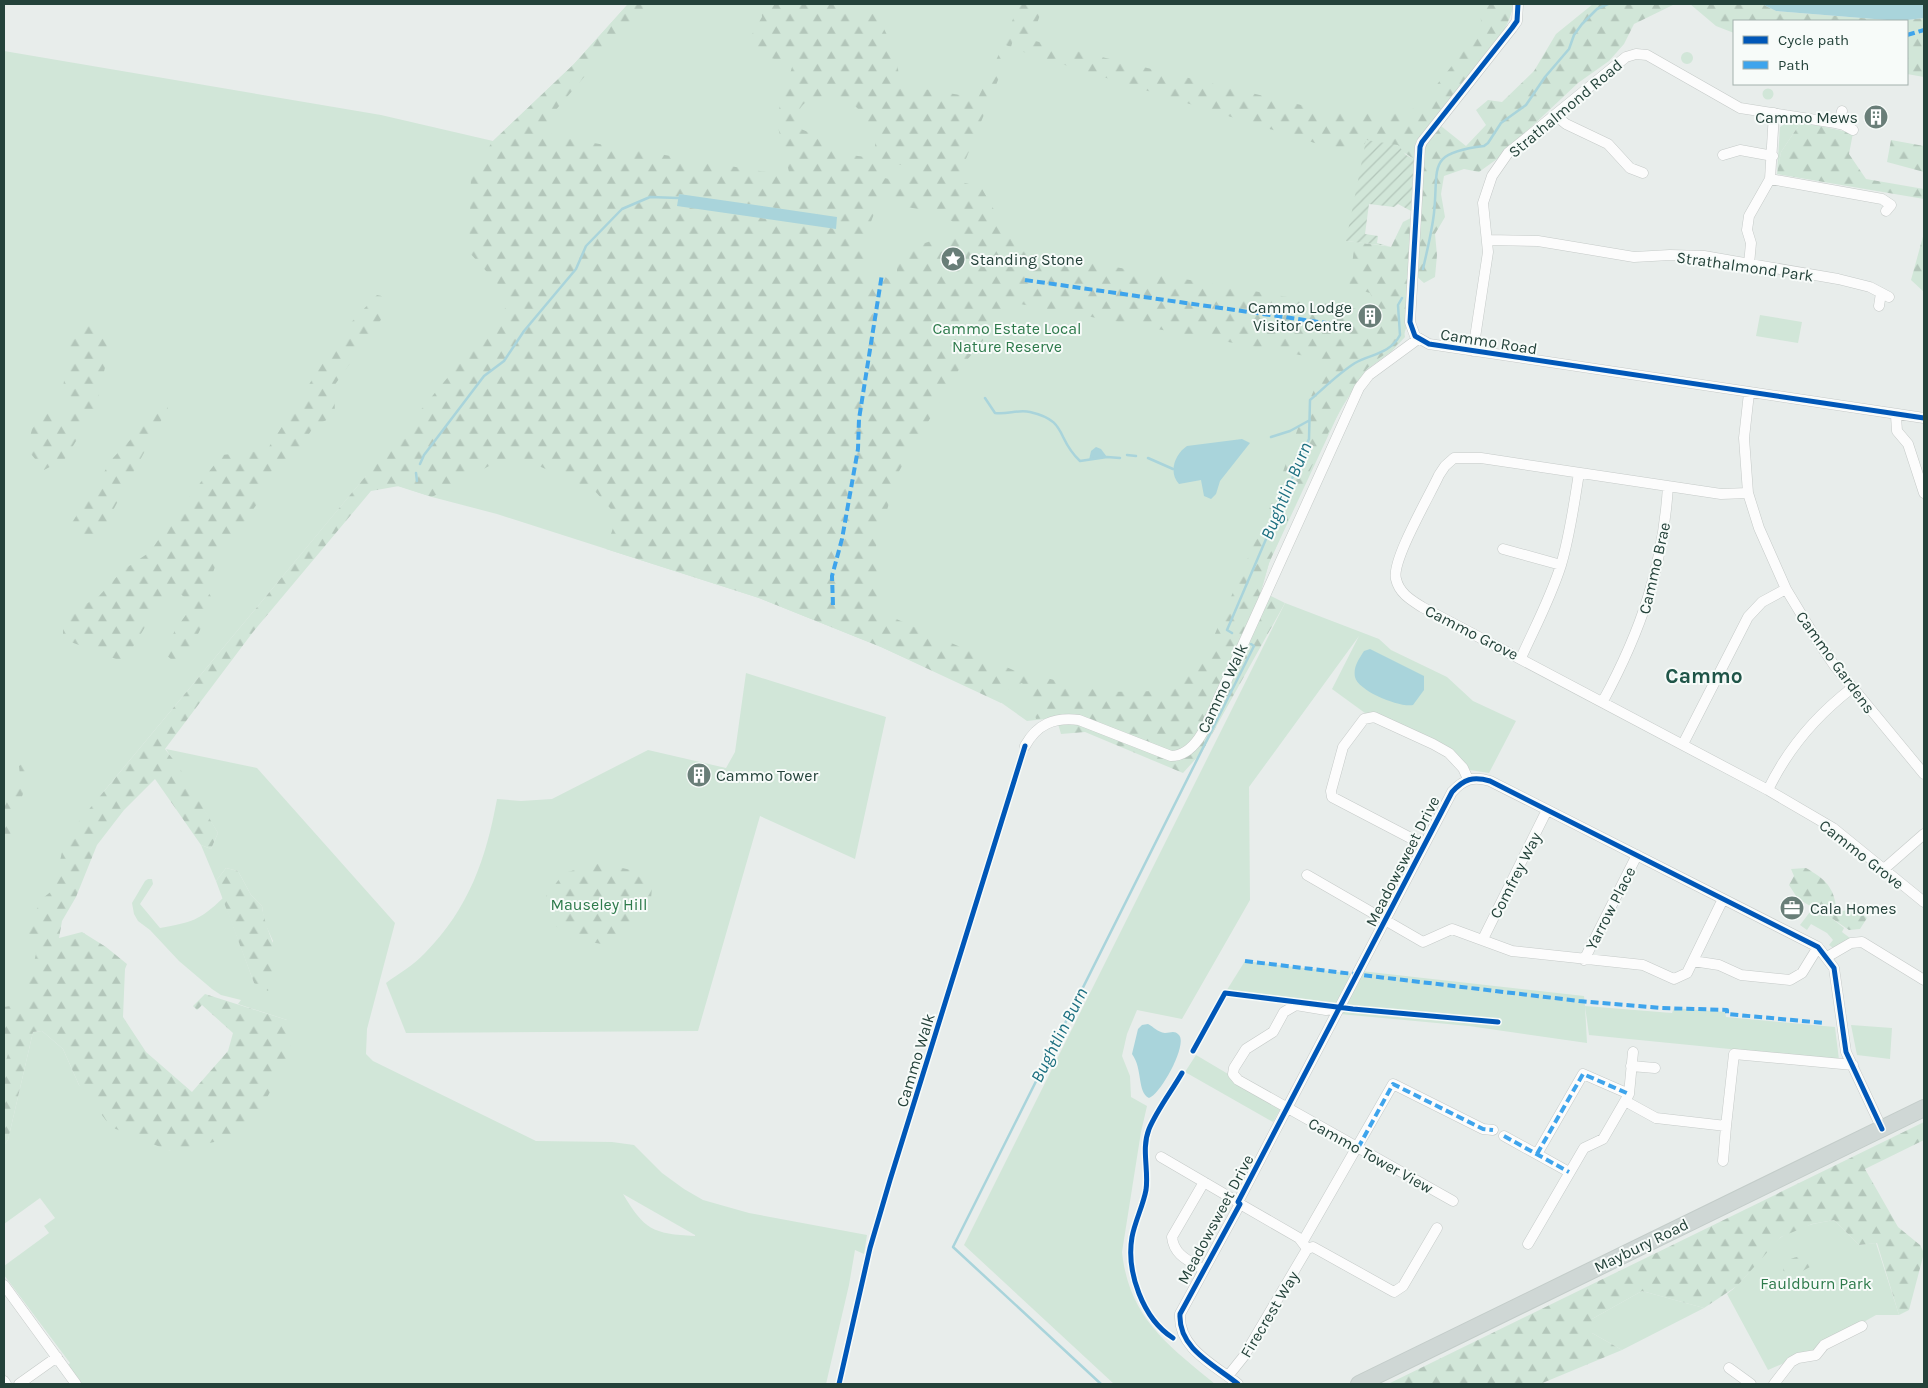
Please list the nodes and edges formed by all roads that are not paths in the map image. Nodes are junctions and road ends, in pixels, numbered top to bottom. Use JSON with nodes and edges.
{"nodes":[{"id":1,"x":1518,"y":4,"type":"edge"},
{"id":2,"x":1842,"y":111,"type":"dead end"},
{"id":3,"x":1774,"y":114,"type":"junction"},
{"id":4,"x":1555,"y":115,"type":"junction"},
{"id":5,"x":1838,"y":124,"type":"junction"},
{"id":6,"x":1853,"y":130,"type":"dead end"},
{"id":7,"x":1723,"y":155,"type":"dead end"},
{"id":8,"x":1773,"y":156,"type":"junction"},
{"id":9,"x":1643,"y":173,"type":"dead end"},
{"id":10,"x":1770,"y":179,"type":"junction"},
{"id":11,"x":1886,"y":211,"type":"dead end"},
{"id":12,"x":1487,"y":240,"type":"junction"},
{"id":13,"x":1749,"y":264,"type":"junction"},
{"id":14,"x":1879,"y":306,"type":"dead end"},
{"id":15,"x":1418,"y":339,"type":"junction"},
{"id":16,"x":1473,"y":351,"type":"junction"},
{"id":17,"x":1749,"y":393,"type":"junction"},
{"id":18,"x":1896,"y":416,"type":"junction"},
{"id":19,"x":1924,"y":418,"type":"edge"},
{"id":20,"x":1578,"y":473,"type":"junction"},
{"id":21,"x":1668,"y":486,"type":"junction"},
{"id":22,"x":1748,"y":493,"type":"junction"},
{"id":23,"x":1924,"y":493,"type":"edge"},
{"id":24,"x":1503,"y":549,"type":"dead end"},
{"id":25,"x":1561,"y":565,"type":"junction"},
{"id":26,"x":1786,"y":589,"type":"junction"},
{"id":27,"x":1521,"y":658,"type":"junction"},
{"id":28,"x":1852,"y":688,"type":"junction"},
{"id":29,"x":1603,"y":702,"type":"junction"},
{"id":30,"x":1683,"y":744,"type":"junction"},
{"id":31,"x":1025,"y":746,"type":"dead end"},
{"id":32,"x":1924,"y":774,"type":"edge"},
{"id":33,"x":1468,"y":779,"type":"junction"},
{"id":34,"x":1768,"y":790,"type":"junction"},
{"id":35,"x":1547,"y":810,"type":"junction"},
{"id":36,"x":1924,"y":834,"type":"edge"},
{"id":37,"x":1424,"y":845,"type":"junction"},
{"id":38,"x":1637,"y":856,"type":"junction"},
{"id":39,"x":1884,"y":869,"type":"junction"},
{"id":40,"x":1307,"y":876,"type":"dead end"},
{"id":41,"x":1723,"y":899,"type":"junction"},
{"id":42,"x":1924,"y":902,"type":"edge"},
{"id":43,"x":1385,"y":921,"type":"junction"},
{"id":44,"x":1483,"y":939,"type":"junction"},
{"id":45,"x":1818,"y":947,"type":"junction"},
{"id":46,"x":1827,"y":957,"type":"junction"},
{"id":47,"x":1584,"y":960,"type":"junction"},
{"id":48,"x":1693,"y":961,"type":"junction"},
{"id":49,"x":1924,"y":980,"type":"edge"},
{"id":50,"x":1341,"y":1008,"type":"junction"},
{"id":51,"x":1633,"y":1052,"type":"dead end"},
{"id":52,"x":1853,"y":1065,"type":"junction"},
{"id":53,"x":1631,"y":1066,"type":"junction"},
{"id":54,"x":1655,"y":1068,"type":"dead end"},
{"id":55,"x":1626,"y":1097,"type":"junction"},
{"id":56,"x":1288,"y":1108,"type":"junction"},
{"id":57,"x":1924,"y":1108,"type":"edge"},
{"id":58,"x":1726,"y":1126,"type":"junction"},
{"id":59,"x":1882,"y":1129,"type":"junction"},
{"id":60,"x":1493,"y":1130,"type":"dead end"},
{"id":61,"x":1504,"y":1136,"type":"dead end"},
{"id":62,"x":1358,"y":1148,"type":"junction"},
{"id":63,"x":1537,"y":1154,"type":"junction"},
{"id":64,"x":1161,"y":1157,"type":"dead end"},
{"id":65,"x":1723,"y":1161,"type":"dead end"},
{"id":66,"x":1570,"y":1172,"type":"junction"},
{"id":67,"x":1204,"y":1182,"type":"junction"},
{"id":68,"x":1453,"y":1201,"type":"dead end"},
{"id":69,"x":1239,"y":1203,"type":"junction"},
{"id":70,"x":1437,"y":1228,"type":"dead end"},
{"id":71,"x":1528,"y":1244,"type":"dead end"},
{"id":72,"x":1305,"y":1245,"type":"junction"},
{"id":73,"x":1204,"y":1270,"type":"junction"},
{"id":74,"x":4,"y":1286,"type":"edge"},
{"id":75,"x":1862,"y":1326,"type":"dead end"},
{"id":76,"x":56,"y":1357,"type":"junction"},
{"id":77,"x":1728,"y":1368,"type":"dead end"},
{"id":78,"x":1228,"y":1376,"type":"junction"},
{"id":79,"x":4,"y":1381,"type":"edge"},
{"id":80,"x":6,"y":1384,"type":"edge"},
{"id":81,"x":19,"y":1384,"type":"edge"},
{"id":82,"x":76,"y":1384,"type":"edge"},
{"id":83,"x":1238,"y":1384,"type":"edge"},
{"id":84,"x":1359,"y":1384,"type":"edge"},
{"id":85,"x":1751,"y":1384,"type":"edge"},
{"id":86,"x":1774,"y":1384,"type":"edge"}],
"edges":[{"from":1,"to":15,"type":"street","name":"Cammo Road"},
{"from":2,"to":5,"type":"street"},
{"from":3,"to":4,"type":"street","name":"Strathalmond Road"},
{"from":3,"to":5,"type":"street","name":"Strathalmond Road"},
{"from":3,"to":8,"type":"street"},
{"from":4,"to":9,"type":"street"},
{"from":4,"to":12,"type":"street","name":"Strathalmond Road"},
{"from":5,"to":6,"type":"street","name":"Strathalmond Road"},
{"from":7,"to":8,"type":"street"},
{"from":8,"to":10,"type":"street"},
{"from":10,"to":11,"type":"street"},
{"from":10,"to":13,"type":"street"},
{"from":12,"to":13,"type":"street","name":"Strathalmond Park"},
{"from":12,"to":16,"type":"street","name":"Strathalmond Road"},
{"from":13,"to":14,"type":"street","name":"Strathalmond Park"},
{"from":15,"to":16,"type":"street","name":"Cammo Road"},
{"from":15,"to":31,"type":"street","name":"Cammo Walk"},
{"from":16,"to":17,"type":"street","name":"Cammo Road"},
{"from":17,"to":18,"type":"street","name":"Cammo Road"},
{"from":17,"to":22,"type":"street","name":"Cammo Gardens"},
{"from":18,"to":19,"type":"street","name":"Cammo Road"},
{"from":18,"to":23,"type":"street"},
{"from":20,"to":21,"type":"street","name":"Cammo Grove"},
{"from":20,"to":25,"type":"street"},
{"from":20,"to":27,"type":"street","name":"Cammo Grove"},
{"from":21,"to":22,"type":"street","name":"Cammo Grove"},
{"from":21,"to":29,"type":"street","name":"Cammo Brae"},
{"from":22,"to":26,"type":"street","name":"Cammo Gardens"},
{"from":24,"to":25,"type":"street"},
{"from":25,"to":27,"type":"street"},
{"from":26,"to":28,"type":"street","name":"Cammo Gardens"},
{"from":26,"to":30,"type":"street"},
{"from":27,"to":29,"type":"street","name":"Cammo Grove"},
{"from":28,"to":32,"type":"street","name":"Cammo Gardens"},
{"from":28,"to":34,"type":"street"},
{"from":29,"to":30,"type":"street","name":"Cammo Grove"},
{"from":30,"to":34,"type":"street","name":"Cammo Grove"},
{"from":33,"to":35,"type":"street"},
{"from":33,"to":37,"type":"street","name":"Meadowsweet Drive"},
{"from":33,"to":37,"type":"street"},
{"from":34,"to":39,"type":"street","name":"Cammo Grove"},
{"from":35,"to":38,"type":"street"},
{"from":35,"to":44,"type":"street","name":"Comfrey Way"},
{"from":36,"to":39,"type":"street"},
{"from":37,"to":43,"type":"street","name":"Meadowsweet Drive"},
{"from":38,"to":41,"type":"street"},
{"from":38,"to":47,"type":"street","name":"Yarrow Place"},
{"from":39,"to":42,"type":"street","name":"Cammo Grove"},
{"from":40,"to":43,"type":"street"},
{"from":41,"to":45,"type":"street"},
{"from":41,"to":48,"type":"street"},
{"from":43,"to":44,"type":"street"},
{"from":43,"to":50,"type":"street","name":"Meadowsweet Drive"},
{"from":44,"to":47,"type":"street"},
{"from":45,"to":46,"type":"street"},
{"from":45,"to":48,"type":"street"},
{"from":46,"to":49,"type":"street"},
{"from":46,"to":52,"type":"street"},
{"from":47,"to":48,"type":"street"},
{"from":50,"to":56,"type":"street","name":"Meadowsweet Drive"},
{"from":50,"to":56,"type":"street","name":"Cammo Tower View"},
{"from":51,"to":53,"type":"street"},
{"from":52,"to":58,"type":"street"},
{"from":52,"to":59,"type":"street"},
{"from":53,"to":54,"type":"street"},
{"from":53,"to":55,"type":"street"},
{"from":55,"to":58,"type":"street"},
{"from":55,"to":63,"type":"street"},
{"from":55,"to":66,"type":"street"},
{"from":56,"to":62,"type":"street","name":"Cammo Tower View"},
{"from":56,"to":69,"type":"street","name":"Meadowsweet Drive"},
{"from":57,"to":59,"type":"main road","name":"Maybury Road"},
{"from":58,"to":65,"type":"street"},
{"from":59,"to":84,"type":"main road","name":"Maybury Road"},
{"from":60,"to":62,"type":"street","name":"Firecrest Way"},
{"from":61,"to":63,"type":"street"},
{"from":62,"to":68,"type":"street","name":"Cammo Tower View"},
{"from":62,"to":72,"type":"street","name":"Firecrest Way"},
{"from":63,"to":66,"type":"street"},
{"from":64,"to":67,"type":"street"},
{"from":66,"to":71,"type":"street"},
{"from":67,"to":69,"type":"street"},
{"from":67,"to":73,"type":"street"},
{"from":69,"to":72,"type":"street"},
{"from":69,"to":73,"type":"street","name":"Meadowsweet Drive"},
{"from":70,"to":72,"type":"street"},
{"from":72,"to":78,"type":"street","name":"Firecrest Way"},
{"from":73,"to":78,"type":"street","name":"Meadowsweet Drive"},
{"from":74,"to":76,"type":"street"},
{"from":75,"to":86,"type":"street"},
{"from":76,"to":81,"type":"street"},
{"from":76,"to":82,"type":"street"},
{"from":77,"to":85,"type":"street"},
{"from":78,"to":83,"type":"street","name":"Meadowsweet Drive"},
{"from":79,"to":80,"type":"street"}]}
